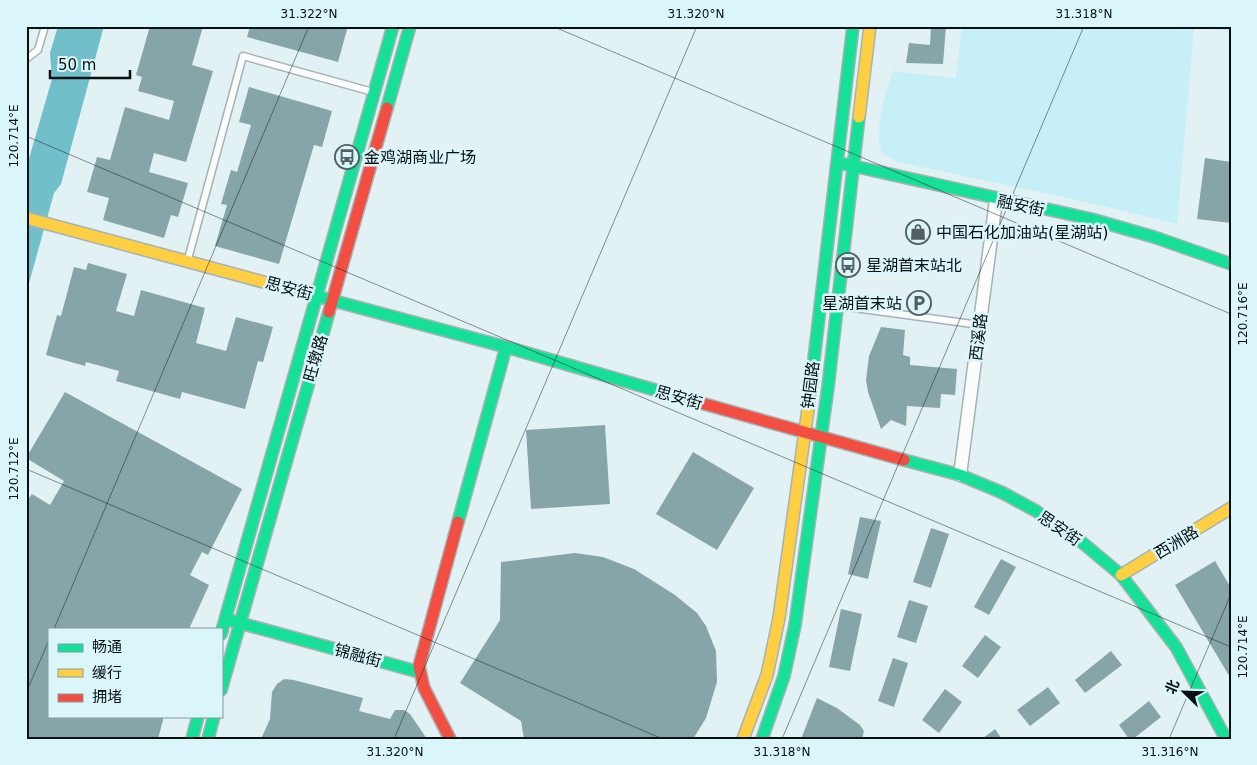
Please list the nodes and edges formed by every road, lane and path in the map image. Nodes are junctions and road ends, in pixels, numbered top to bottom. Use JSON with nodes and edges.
{"nodes":[{"id":1,"x":44,"y":26,"type":"edge"},
{"id":2,"x":393,"y":26,"type":"edge"},
{"id":3,"x":410,"y":26,"type":"edge"},
{"id":4,"x":853,"y":26,"type":"edge"},
{"id":5,"x":870,"y":26,"type":"edge"},
{"id":6,"x":26,"y":59,"type":"edge"},
{"id":7,"x":374,"y":92,"type":"junction"},
{"id":8,"x":837,"y":162,"type":"junction"},
{"id":9,"x":855,"y":166,"type":"junction"},
{"id":10,"x":996,"y":200,"type":"junction"},
{"id":11,"x":26,"y":218,"type":"edge"},
{"id":12,"x":188,"y":260,"type":"junction"},
{"id":13,"x":1231,"y":264,"type":"edge"},
{"id":14,"x":316,"y":295,"type":"junction"},
{"id":15,"x":331,"y":300,"type":"junction"},
{"id":16,"x":838,"y":306,"type":"junction"},
{"id":17,"x":980,"y":325,"type":"junction"},
{"id":18,"x":506,"y":347,"type":"junction"},
{"id":19,"x":804,"y":433,"type":"junction"},
{"id":20,"x":821,"y":437,"type":"junction"},
{"id":21,"x":960,"y":475,"type":"junction"},
{"id":22,"x":1231,"y":508,"type":"edge"},
{"id":23,"x":1120,"y":575,"type":"junction"},
{"id":24,"x":225,"y":619,"type":"junction"},
{"id":25,"x":240,"y":623,"type":"junction"},
{"id":26,"x":222,"y":630,"type":"edge"},
{"id":27,"x":419,"y":672,"type":"junction"},
{"id":28,"x":222,"y":686,"type":"edge"},
{"id":29,"x":197,"y":718,"type":"edge"},
{"id":30,"x":213,"y":718,"type":"edge"},
{"id":31,"x":1228,"y":738,"type":"edge"},
{"id":32,"x":192,"y":739,"type":"edge"},
{"id":33,"x":208,"y":739,"type":"edge"},
{"id":34,"x":450,"y":739,"type":"edge"},
{"id":35,"x":743,"y":739,"type":"edge"},
{"id":36,"x":762,"y":739,"type":"edge"}],
"edges":[{"from":1,"to":6,"type":"lane"},
{"from":2,"to":7,"type":"main road","name":"旺墩路"},
{"from":3,"to":15,"type":"main road","name":"旺墩路"},
{"from":4,"to":8,"type":"main road","name":"钟园路"},
{"from":5,"to":9,"type":"main road","name":"钟园路"},
{"from":7,"to":12,"type":"lane"},
{"from":7,"to":14,"type":"main road","name":"旺墩路"},
{"from":8,"to":9,"type":"main road","name":"融安街"},
{"from":8,"to":19,"type":"main road","name":"钟园路"},
{"from":9,"to":10,"type":"main road","name":"融安街"},
{"from":9,"to":16,"type":"main road","name":"钟园路"},
{"from":10,"to":13,"type":"main road","name":"融安街"},
{"from":10,"to":17,"type":"street","name":"西溪路"},
{"from":11,"to":12,"type":"main road","name":"思安街"},
{"from":12,"to":14,"type":"main road","name":"思安街"},
{"from":14,"to":15,"type":"main road","name":"思安街"},
{"from":14,"to":24,"type":"main road","name":"旺墩路"},
{"from":15,"to":18,"type":"main road","name":"思安街"},
{"from":15,"to":25,"type":"main road","name":"旺墩路"},
{"from":16,"to":17,"type":"lane"},
{"from":16,"to":20,"type":"main road","name":"钟园路"},
{"from":17,"to":21,"type":"street","name":"西溪路"},
{"from":18,"to":19,"type":"main road","name":"思安街"},
{"from":18,"to":27,"type":"main road"},
{"from":19,"to":20,"type":"main road","name":"思安街"},
{"from":19,"to":35,"type":"main road","name":"钟园路"},
{"from":20,"to":21,"type":"main road","name":"思安街"},
{"from":20,"to":36,"type":"main road","name":"钟园路"},
{"from":21,"to":23,"type":"main road","name":"思安街"},
{"from":22,"to":23,"type":"main road","name":"西洲路"},
{"from":23,"to":31,"type":"main road","name":"思安街"},
{"from":24,"to":25,"type":"main road","name":"锦融街"},
{"from":24,"to":26,"type":"main road","name":"旺墩路"},
{"from":25,"to":27,"type":"main road","name":"锦融街"},
{"from":25,"to":28,"type":"main road","name":"旺墩路"},
{"from":27,"to":34,"type":"main road"},
{"from":29,"to":32,"type":"main road"},
{"from":30,"to":33,"type":"main road"}]}
